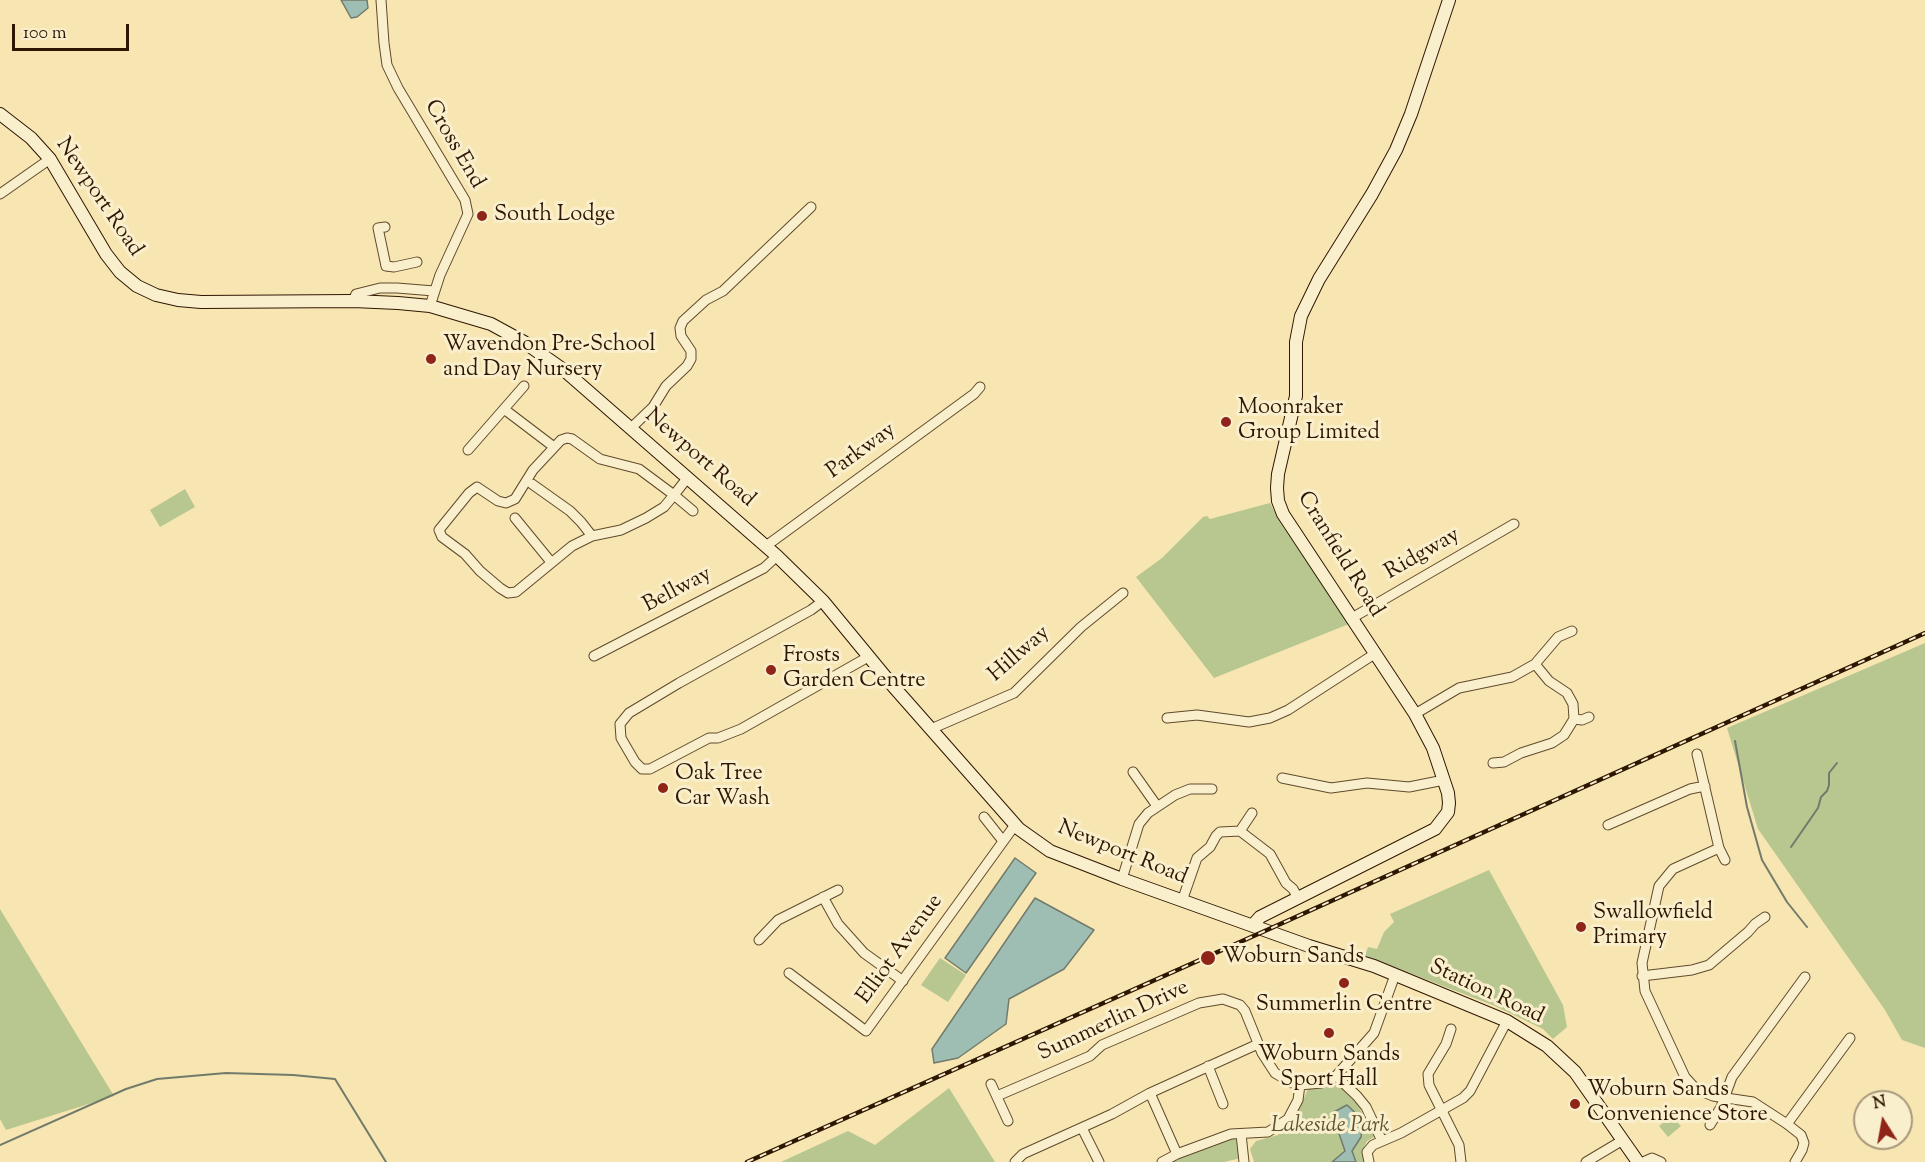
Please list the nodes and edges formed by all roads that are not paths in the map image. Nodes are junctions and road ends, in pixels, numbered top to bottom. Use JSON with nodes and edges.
{"nodes":[{"id":1,"x":381,"y":0,"type":"edge"},
{"id":2,"x":1449,"y":0,"type":"edge"},
{"id":3,"x":0,"y":114,"type":"edge"},
{"id":4,"x":50,"y":159,"type":"junction"},
{"id":5,"x":0,"y":194,"type":"edge"},
{"id":6,"x":811,"y":207,"type":"dead end"},
{"id":7,"x":385,"y":227,"type":"dead end"},
{"id":8,"x":417,"y":262,"type":"dead end"},
{"id":9,"x":394,"y":267,"type":"junction"},
{"id":10,"x":397,"y":288,"type":"junction"},
{"id":11,"x":434,"y":291,"type":"junction"},
{"id":12,"x":353,"y":302,"type":"junction"},
{"id":13,"x":430,"y":306,"type":"junction"},
{"id":14,"x":524,"y":386,"type":"dead end"},
{"id":15,"x":980,"y":387,"type":"dead end"},
{"id":16,"x":504,"y":409,"type":"junction"},
{"id":17,"x":632,"y":428,"type":"junction"},
{"id":18,"x":554,"y":447,"type":"junction"},
{"id":19,"x":468,"y":450,"type":"dead end"},
{"id":20,"x":688,"y":477,"type":"junction"},
{"id":21,"x":532,"y":484,"type":"dead end"},
{"id":22,"x":674,"y":495,"type":"junction"},
{"id":23,"x":506,"y":503,"type":"junction"},
{"id":24,"x":693,"y":511,"type":"dead end"},
{"id":25,"x":1514,"y":524,"type":"dead end"},
{"id":26,"x":592,"y":536,"type":"junction"},
{"id":27,"x":766,"y":546,"type":"junction"},
{"id":28,"x":777,"y":556,"type":"junction"},
{"id":29,"x":551,"y":562,"type":"junction"},
{"id":30,"x":1124,"y":594,"type":"dead end"},
{"id":31,"x":823,"y":601,"type":"junction"},
{"id":32,"x":1352,"y":618,"type":"junction"},
{"id":33,"x":1572,"y":632,"type":"dead end"},
{"id":34,"x":1376,"y":653,"type":"junction"},
{"id":35,"x":594,"y":656,"type":"dead end"},
{"id":36,"x":868,"y":657,"type":"junction"},
{"id":37,"x":1535,"y":664,"type":"junction"},
{"id":38,"x":1414,"y":714,"type":"junction"},
{"id":39,"x":1588,"y":717,"type":"dead end"},
{"id":40,"x":1167,"y":718,"type":"dead end"},
{"id":41,"x":1574,"y":719,"type":"junction"},
{"id":42,"x":931,"y":729,"type":"junction"},
{"id":43,"x":1697,"y":754,"type":"dead end"},
{"id":44,"x":1493,"y":763,"type":"dead end"},
{"id":45,"x":1133,"y":772,"type":"dead end"},
{"id":46,"x":1282,"y":778,"type":"dead end"},
{"id":47,"x":1444,"y":780,"type":"junction"},
{"id":48,"x":1705,"y":786,"type":"junction"},
{"id":49,"x":1212,"y":789,"type":"dead end"},
{"id":50,"x":1157,"y":806,"type":"junction"},
{"id":51,"x":1252,"y":813,"type":"dead end"},
{"id":52,"x":984,"y":817,"type":"dead end"},
{"id":53,"x":1015,"y":825,"type":"junction"},
{"id":54,"x":1608,"y":825,"type":"dead end"},
{"id":55,"x":1240,"y":831,"type":"junction"},
{"id":56,"x":1004,"y":841,"type":"junction"},
{"id":57,"x":1719,"y":848,"type":"junction"},
{"id":58,"x":1725,"y":860,"type":"dead end"},
{"id":59,"x":1122,"y":879,"type":"junction"},
{"id":60,"x":838,"y":890,"type":"dead end"},
{"id":61,"x":824,"y":897,"type":"junction"},
{"id":62,"x":1298,"y":898,"type":"junction"},
{"id":63,"x":1182,"y":901,"type":"junction"},
{"id":64,"x":1765,"y":917,"type":"dead end"},
{"id":65,"x":1253,"y":925,"type":"junction"},
{"id":66,"x":1267,"y":930,"type":"joint"},
{"id":67,"x":759,"y":940,"type":"dead end"},
{"id":68,"x":789,"y":973,"type":"dead end"},
{"id":69,"x":1395,"y":975,"type":"junction"},
{"id":70,"x":1642,"y":976,"type":"junction"},
{"id":71,"x":1805,"y":977,"type":"dead end"},
{"id":72,"x":903,"y":981,"type":"junction"},
{"id":73,"x":1507,"y":1021,"type":"junction"},
{"id":74,"x":1451,"y":1029,"type":"dead end"},
{"id":75,"x":1850,"y":1038,"type":"dead end"},
{"id":76,"x":1258,"y":1044,"type":"junction"},
{"id":77,"x":1208,"y":1066,"type":"junction"},
{"id":78,"x":1336,"y":1076,"type":"junction"},
{"id":79,"x":991,"y":1084,"type":"dead end"},
{"id":80,"x":1300,"y":1085,"type":"junction"},
{"id":81,"x":1150,"y":1093,"type":"junction"},
{"id":82,"x":997,"y":1096,"type":"junction"},
{"id":83,"x":1725,"y":1097,"type":"junction"},
{"id":84,"x":1223,"y":1104,"type":"dead end"},
{"id":85,"x":1440,"y":1111,"type":"junction"},
{"id":86,"x":1008,"y":1121,"type":"dead end"},
{"id":87,"x":1787,"y":1124,"type":"junction"},
{"id":88,"x":1710,"y":1125,"type":"dead end"},
{"id":89,"x":1082,"y":1128,"type":"junction"},
{"id":90,"x":1241,"y":1134,"type":"junction"},
{"id":91,"x":1623,"y":1140,"type":"junction"},
{"id":92,"x":1382,"y":1141,"type":"junction"},
{"id":93,"x":1178,"y":1154,"type":"junction"},
{"id":94,"x":1015,"y":1162,"type":"edge"},
{"id":95,"x":1099,"y":1162,"type":"edge"},
{"id":96,"x":1162,"y":1162,"type":"edge"},
{"id":97,"x":1244,"y":1162,"type":"edge"},
{"id":98,"x":1369,"y":1162,"type":"edge"},
{"id":99,"x":1461,"y":1162,"type":"edge"},
{"id":100,"x":1586,"y":1162,"type":"edge"},
{"id":101,"x":1638,"y":1162,"type":"edge"},
{"id":102,"x":1643,"y":1162,"type":"edge"},
{"id":103,"x":1661,"y":1162,"type":"edge"},
{"id":104,"x":1795,"y":1162,"type":"edge"}],
"edges":[{"from":1,"to":11,"type":"street","name":"Cross End"},
{"from":2,"to":32,"type":"street","name":"Cranfield Road"},
{"from":3,"to":4,"type":"street","name":"Newport Road"},
{"from":4,"to":5,"type":"street"},
{"from":4,"to":12,"type":"street","name":"Newport Road"},
{"from":6,"to":17,"type":"street"},
{"from":7,"to":9,"type":"street"},
{"from":8,"to":9,"type":"street"},
{"from":9,"to":10,"type":"street"},
{"from":10,"to":11,"type":"street"},
{"from":10,"to":12,"type":"street"},
{"from":11,"to":13,"type":"street","name":"Cross End"},
{"from":12,"to":13,"type":"street","name":"Newport Road"},
{"from":13,"to":17,"type":"street","name":"Newport Road"},
{"from":14,"to":16,"type":"street"},
{"from":15,"to":27,"type":"street","name":"Parkway"},
{"from":16,"to":18,"type":"street"},
{"from":16,"to":19,"type":"street"},
{"from":17,"to":20,"type":"street","name":"Newport Road"},
{"from":18,"to":22,"type":"street"},
{"from":18,"to":23,"type":"street"},
{"from":20,"to":22,"type":"street"},
{"from":20,"to":27,"type":"street","name":"Newport Road"},
{"from":21,"to":26,"type":"street"},
{"from":22,"to":24,"type":"street"},
{"from":22,"to":26,"type":"street"},
{"from":23,"to":29,"type":"street"},
{"from":23,"to":29,"type":"street"},
{"from":25,"to":32,"type":"street","name":"Ridgway"},
{"from":26,"to":29,"type":"street"},
{"from":27,"to":28,"type":"street","name":"Newport Road"},
{"from":28,"to":31,"type":"street","name":"Newport Road"},
{"from":28,"to":35,"type":"street","name":"Bellway"},
{"from":30,"to":42,"type":"street","name":"Hillway"},
{"from":31,"to":36,"type":"street","name":"Newport Road"},
{"from":31,"to":36,"type":"street"},
{"from":32,"to":34,"type":"street","name":"Cranfield Road"},
{"from":33,"to":37,"type":"street"},
{"from":34,"to":38,"type":"street","name":"Cranfield Road"},
{"from":34,"to":40,"type":"street"},
{"from":36,"to":42,"type":"street","name":"Newport Road"},
{"from":37,"to":38,"type":"street"},
{"from":37,"to":41,"type":"street"},
{"from":38,"to":47,"type":"street","name":"Cranfield Road"},
{"from":39,"to":41,"type":"street"},
{"from":41,"to":44,"type":"street"},
{"from":42,"to":53,"type":"street","name":"Newport Road"},
{"from":43,"to":48,"type":"street"},
{"from":45,"to":50,"type":"street"},
{"from":46,"to":47,"type":"street"},
{"from":47,"to":62,"type":"street","name":"Cranfield Road"},
{"from":48,"to":54,"type":"street"},
{"from":48,"to":57,"type":"street"},
{"from":49,"to":50,"type":"street"},
{"from":50,"to":59,"type":"street"},
{"from":51,"to":55,"type":"street"},
{"from":52,"to":56,"type":"street"},
{"from":53,"to":56,"type":"street","name":"Elliot Avenue"},
{"from":53,"to":59,"type":"street","name":"Newport Road"},
{"from":55,"to":62,"type":"street"},
{"from":55,"to":63,"type":"street"},
{"from":56,"to":72,"type":"street","name":"Elliot Avenue"},
{"from":57,"to":58,"type":"street"},
{"from":57,"to":70,"type":"street"},
{"from":59,"to":63,"type":"street","name":"Newport Road"},
{"from":60,"to":61,"type":"street"},
{"from":61,"to":67,"type":"street"},
{"from":61,"to":72,"type":"street"},
{"from":62,"to":65,"type":"street","name":"Cranfield Road"},
{"from":63,"to":65,"type":"street","name":"Newport Road"},
{"from":64,"to":70,"type":"street"},
{"from":65,"to":66,"type":"street","name":"Newport Road"},
{"from":66,"to":69,"type":"street","name":"Station Road"},
{"from":68,"to":72,"type":"street","name":"Elliot Avenue"},
{"from":69,"to":73,"type":"street","name":"Station Road"},
{"from":69,"to":78,"type":"street"},
{"from":70,"to":83,"type":"street"},
{"from":71,"to":83,"type":"street"},
{"from":73,"to":85,"type":"street"},
{"from":73,"to":91,"type":"street","name":"Station Road"},
{"from":74,"to":85,"type":"street"},
{"from":75,"to":87,"type":"street"},
{"from":76,"to":77,"type":"street"},
{"from":76,"to":80,"type":"street","name":"Summerlin Drive"},
{"from":76,"to":82,"type":"street","name":"Summerlin Drive"},
{"from":77,"to":81,"type":"street"},
{"from":77,"to":84,"type":"street"},
{"from":78,"to":80,"type":"street"},
{"from":78,"to":92,"type":"street"},
{"from":79,"to":82,"type":"street"},
{"from":80,"to":90,"type":"street"},
{"from":81,"to":89,"type":"street"},
{"from":81,"to":93,"type":"street"},
{"from":82,"to":86,"type":"street"},
{"from":83,"to":87,"type":"street"},
{"from":83,"to":88,"type":"street"},
{"from":85,"to":92,"type":"street"},
{"from":85,"to":99,"type":"street"},
{"from":87,"to":104,"type":"street"},
{"from":89,"to":94,"type":"street"},
{"from":89,"to":95,"type":"street"},
{"from":90,"to":93,"type":"street"},
{"from":90,"to":97,"type":"street"},
{"from":91,"to":100,"type":"street"},
{"from":91,"to":101,"type":"street","name":"Station Road"},
{"from":92,"to":98,"type":"street"},
{"from":93,"to":96,"type":"street"},
{"from":102,"to":103,"type":"street"}]}
